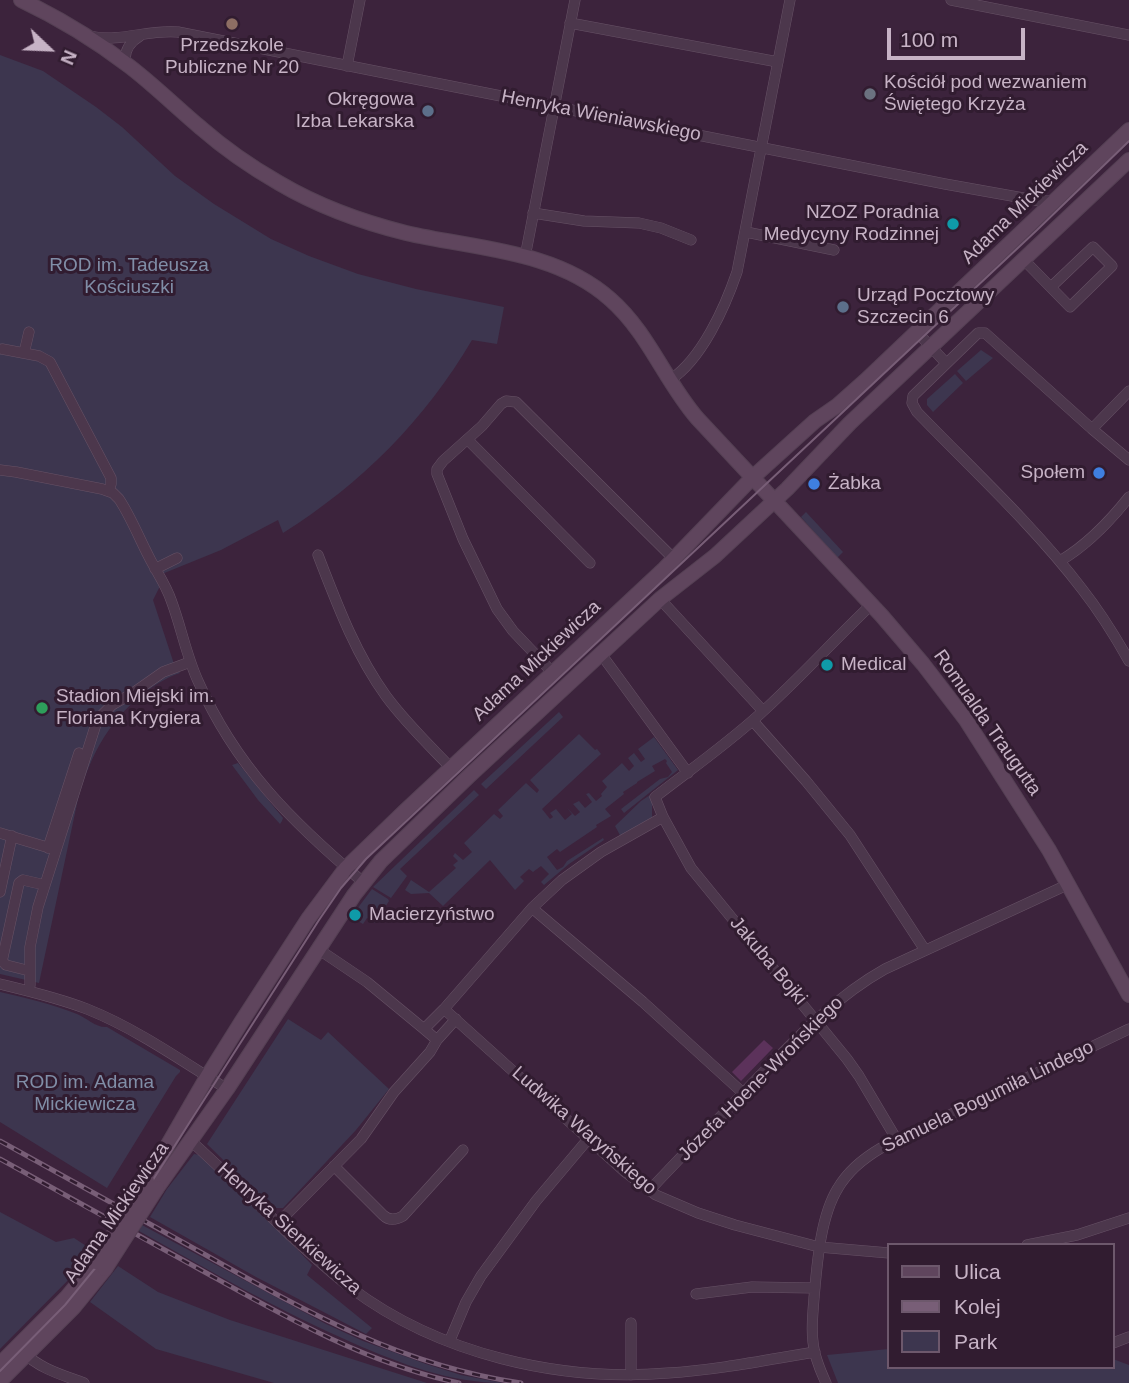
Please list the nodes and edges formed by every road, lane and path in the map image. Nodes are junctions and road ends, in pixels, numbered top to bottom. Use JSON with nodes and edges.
{"nodes":[{"id":1,"x":21,"y":0,"type":"edge"},
{"id":2,"x":360,"y":0,"type":"edge"},
{"id":3,"x":575,"y":0,"type":"edge"},
{"id":4,"x":790,"y":0,"type":"edge"},
{"id":5,"x":951,"y":0,"type":"edge"},
{"id":6,"x":570,"y":23,"type":"junction"},
{"id":7,"x":147,"y":33,"type":"junction"},
{"id":8,"x":85,"y":34,"type":"junction"},
{"id":9,"x":1129,"y":35,"type":"edge"},
{"id":10,"x":778,"y":62,"type":"junction"},
{"id":11,"x":126,"y":64,"type":"junction"},
{"id":12,"x":347,"y":66,"type":"junction"},
{"id":13,"x":554,"y":106,"type":"junction"},
{"id":14,"x":1129,"y":130,"type":"edge"},
{"id":15,"x":762,"y":148,"type":"junction"},
{"id":16,"x":1129,"y":160,"type":"edge"},
{"id":17,"x":1055,"y":201,"type":"junction"},
{"id":18,"x":533,"y":213,"type":"junction"},
{"id":19,"x":746,"y":232,"type":"junction"},
{"id":20,"x":691,"y":240,"type":"dead end"},
{"id":21,"x":834,"y":250,"type":"dead end"},
{"id":22,"x":525,"y":257,"type":"junction"},
{"id":23,"x":1023,"y":259,"type":"junction"},
{"id":24,"x":1051,"y":287,"type":"junction"},
{"id":25,"x":29,"y":332,"type":"dead end"},
{"id":26,"x":917,"y":332,"type":"junction"},
{"id":27,"x":931,"y":347,"type":"junction"},
{"id":28,"x":2,"y":349,"type":"edge"},
{"id":29,"x":24,"y":353,"type":"junction"},
{"id":30,"x":946,"y":363,"type":"junction"},
{"id":31,"x":670,"y":380,"type":"junction"},
{"id":32,"x":1129,"y":391,"type":"edge"},
{"id":33,"x":1092,"y":429,"type":"junction"},
{"id":34,"x":468,"y":440,"type":"junction"},
{"id":35,"x":1129,"y":460,"type":"edge"},
{"id":36,"x":0,"y":470,"type":"edge"},
{"id":37,"x":752,"y":478,"type":"junction"},
{"id":38,"x":109,"y":491,"type":"junction"},
{"id":39,"x":1129,"y":497,"type":"edge"},
{"id":40,"x":774,"y":502,"type":"junction"},
{"id":41,"x":318,"y":555,"type":"dead end"},
{"id":42,"x":177,"y":558,"type":"dead end"},
{"id":43,"x":674,"y":559,"type":"junction"},
{"id":44,"x":1060,"y":561,"type":"junction"},
{"id":45,"x":590,"y":564,"type":"dead end"},
{"id":46,"x":157,"y":573,"type":"junction"},
{"id":47,"x":660,"y":599,"type":"junction"},
{"id":48,"x":871,"y":605,"type":"junction"},
{"id":49,"x":601,"y":654,"type":"junction"},
{"id":50,"x":1129,"y":661,"type":"edge"},
{"id":51,"x":190,"y":662,"type":"junction"},
{"id":52,"x":552,"y":673,"type":"junction"},
{"id":53,"x":763,"y":711,"type":"junction"},
{"id":54,"x":753,"y":721,"type":"junction"},
{"id":55,"x":79,"y":752,"type":"dead end"},
{"id":56,"x":451,"y":768,"type":"junction"},
{"id":57,"x":688,"y":773,"type":"junction"},
{"id":58,"x":663,"y":817,"type":"junction"},
{"id":59,"x":0,"y":833,"type":"edge"},
{"id":60,"x":12,"y":836,"type":"junction"},
{"id":61,"x":53,"y":849,"type":"junction"},
{"id":62,"x":346,"y":868,"type":"junction"},
{"id":63,"x":363,"y":882,"type":"junction"},
{"id":64,"x":1069,"y":884,"type":"junction"},
{"id":65,"x":45,"y":885,"type":"junction"},
{"id":66,"x":0,"y":892,"type":"edge"},
{"id":67,"x":531,"y":908,"type":"junction"},
{"id":68,"x":318,"y":949,"type":"junction"},
{"id":69,"x":925,"y":950,"type":"junction"},
{"id":70,"x":30,"y":971,"type":"junction"},
{"id":71,"x":0,"y":984,"type":"edge"},
{"id":72,"x":29,"y":991,"type":"junction"},
{"id":73,"x":1129,"y":996,"type":"edge"},
{"id":74,"x":444,"y":1009,"type":"junction"},
{"id":75,"x":456,"y":1019,"type":"junction"},
{"id":76,"x":817,"y":1020,"type":"junction"},
{"id":77,"x":424,"y":1029,"type":"junction"},
{"id":78,"x":1129,"y":1029,"type":"edge"},
{"id":79,"x":437,"y":1040,"type":"junction"},
{"id":80,"x":207,"y":1077,"type":"junction"},
{"id":81,"x":227,"y":1089,"type":"junction"},
{"id":82,"x":743,"y":1093,"type":"junction"},
{"id":83,"x":589,"y":1138,"type":"junction"},
{"id":84,"x":897,"y":1140,"type":"junction"},
{"id":85,"x":191,"y":1141,"type":"junction"},
{"id":86,"x":463,"y":1150,"type":"dead end"},
{"id":87,"x":334,"y":1166,"type":"junction"},
{"id":88,"x":152,"y":1185,"type":"junction"},
{"id":89,"x":649,"y":1191,"type":"junction"},
{"id":90,"x":1129,"y":1218,"type":"edge"},
{"id":91,"x":278,"y":1223,"type":"junction"},
{"id":92,"x":1037,"y":1243,"type":"edge"},
{"id":93,"x":819,"y":1247,"type":"junction"},
{"id":94,"x":888,"y":1253,"type":"edge"},
{"id":95,"x":815,"y":1288,"type":"junction"},
{"id":96,"x":696,"y":1294,"type":"dead end"},
{"id":97,"x":631,"y":1323,"type":"dead end"},
{"id":98,"x":450,"y":1340,"type":"junction"},
{"id":99,"x":22,"y":1350,"type":"junction"},
{"id":100,"x":815,"y":1352,"type":"junction"},
{"id":101,"x":0,"y":1364,"type":"edge"},
{"id":102,"x":631,"y":1374,"type":"junction"},
{"id":103,"x":0,"y":1381,"type":"edge"},
{"id":104,"x":84,"y":1383,"type":"edge"},
{"id":105,"x":826,"y":1383,"type":"edge"}],
"edges":[{"from":1,"to":8,"type":"street"},
{"from":2,"to":12,"type":"street"},
{"from":3,"to":6,"type":"street"},
{"from":4,"to":10,"type":"street"},
{"from":5,"to":9,"type":"street"},
{"from":6,"to":10,"type":"street"},
{"from":6,"to":13,"type":"street"},
{"from":7,"to":8,"type":"street","name":"Henryka Wieniawskiego"},
{"from":7,"to":11,"type":"street"},
{"from":7,"to":12,"type":"street","name":"Henryka Wieniawskiego"},
{"from":8,"to":11,"type":"street"},
{"from":10,"to":15,"type":"street"},
{"from":11,"to":22,"type":"street"},
{"from":12,"to":13,"type":"street","name":"Henryka Wieniawskiego"},
{"from":13,"to":15,"type":"street","name":"Henryka Wieniawskiego"},
{"from":13,"to":18,"type":"street"},
{"from":14,"to":17,"type":"street","name":"Adama Mickiewicza"},
{"from":15,"to":17,"type":"street","name":"Henryka Wieniawskiego"},
{"from":15,"to":19,"type":"street"},
{"from":16,"to":23,"type":"street","name":"Adama Mickiewicza"},
{"from":17,"to":26,"type":"street","name":"Adama Mickiewicza"},
{"from":18,"to":20,"type":"street"},
{"from":18,"to":22,"type":"street"},
{"from":19,"to":21,"type":"street"},
{"from":19,"to":31,"type":"street"},
{"from":22,"to":31,"type":"street"},
{"from":23,"to":24,"type":"street"},
{"from":23,"to":27,"type":"street","name":"Adama Mickiewicza"},
{"from":24,"to":24,"type":"street"},
{"from":25,"to":29,"type":"street"},
{"from":26,"to":27,"type":"street"},
{"from":26,"to":37,"type":"street","name":"Adama Mickiewicza"},
{"from":27,"to":30,"type":"street"},
{"from":27,"to":40,"type":"street","name":"Adama Mickiewicza"},
{"from":28,"to":29,"type":"street"},
{"from":29,"to":38,"type":"street"},
{"from":30,"to":33,"type":"street"},
{"from":30,"to":44,"type":"street"},
{"from":31,"to":37,"type":"street"},
{"from":32,"to":33,"type":"street"},
{"from":33,"to":35,"type":"street"},
{"from":34,"to":43,"type":"street"},
{"from":34,"to":45,"type":"street"},
{"from":34,"to":52,"type":"street"},
{"from":36,"to":38,"type":"street"},
{"from":37,"to":40,"type":"street"},
{"from":37,"to":43,"type":"street","name":"Adama Mickiewicza"},
{"from":38,"to":46,"type":"street"},
{"from":39,"to":44,"type":"street"},
{"from":40,"to":47,"type":"street","name":"Adama Mickiewicza"},
{"from":40,"to":48,"type":"street","name":"Romualda Traugutta"},
{"from":41,"to":56,"type":"street"},
{"from":42,"to":46,"type":"street"},
{"from":43,"to":52,"type":"street","name":"Adama Mickiewicza"},
{"from":44,"to":50,"type":"street"},
{"from":46,"to":51,"type":"street"},
{"from":47,"to":49,"type":"street","name":"Adama Mickiewicza"},
{"from":47,"to":53,"type":"street"},
{"from":48,"to":53,"type":"street"},
{"from":48,"to":64,"type":"street","name":"Romualda Traugutta"},
{"from":49,"to":57,"type":"street"},
{"from":49,"to":63,"type":"street","name":"Adama Mickiewicza"},
{"from":51,"to":61,"type":"street"},
{"from":51,"to":62,"type":"street"},
{"from":52,"to":56,"type":"street","name":"Adama Mickiewicza"},
{"from":53,"to":54,"type":"street"},
{"from":54,"to":57,"type":"street"},
{"from":54,"to":69,"type":"street"},
{"from":55,"to":61,"type":"street"},
{"from":56,"to":62,"type":"street","name":"Adama Mickiewicza"},
{"from":57,"to":58,"type":"street"},
{"from":58,"to":67,"type":"street"},
{"from":58,"to":76,"type":"street","name":"Jakuba Bojki"},
{"from":59,"to":60,"type":"street"},
{"from":60,"to":61,"type":"street"},
{"from":60,"to":66,"type":"street"},
{"from":61,"to":65,"type":"street"},
{"from":62,"to":63,"type":"street"},
{"from":62,"to":80,"type":"street","name":"Adama Mickiewicza"},
{"from":63,"to":68,"type":"street","name":"Adama Mickiewicza"},
{"from":64,"to":69,"type":"street","name":"Józefa Hoene-Wrońskiego"},
{"from":64,"to":73,"type":"street","name":"Romualda Traugutta"},
{"from":65,"to":70,"type":"street"},
{"from":65,"to":70,"type":"street"},
{"from":67,"to":74,"type":"street"},
{"from":67,"to":82,"type":"street"},
{"from":68,"to":77,"type":"street"},
{"from":68,"to":81,"type":"street","name":"Adama Mickiewicza"},
{"from":69,"to":76,"type":"street","name":"Józefa Hoene-Wrońskiego"},
{"from":70,"to":72,"type":"street"},
{"from":71,"to":72,"type":"street"},
{"from":72,"to":80,"type":"street"},
{"from":74,"to":75,"type":"street","name":"Ludwika Waryńskiego"},
{"from":74,"to":77,"type":"street"},
{"from":75,"to":79,"type":"street"},
{"from":75,"to":83,"type":"street","name":"Ludwika Waryńskiego"},
{"from":76,"to":82,"type":"street","name":"Józefa Hoene-Wrońskiego"},
{"from":76,"to":84,"type":"street","name":"Jakuba Bojki"},
{"from":77,"to":79,"type":"street"},
{"from":78,"to":84,"type":"street","name":"Samuela Bogumiła Lindego"},
{"from":79,"to":87,"type":"street"},
{"from":80,"to":81,"type":"street"},
{"from":80,"to":88,"type":"street","name":"Adama Mickiewicza"},
{"from":81,"to":85,"type":"street","name":"Adama Mickiewicza"},
{"from":82,"to":89,"type":"street","name":"Józefa Hoene-Wrońskiego"},
{"from":83,"to":89,"type":"street","name":"Ludwika Waryńskiego"},
{"from":83,"to":98,"type":"street"},
{"from":84,"to":93,"type":"street","name":"Samuela Bogumiła Lindego"},
{"from":85,"to":88,"type":"street","name":"Adama Mickiewicza"},
{"from":85,"to":91,"type":"street","name":"Henryka Sienkiewicza"},
{"from":86,"to":87,"type":"street"},
{"from":87,"to":91,"type":"street"},
{"from":88,"to":99,"type":"street","name":"Adama Mickiewicza","bridge":true},
{"from":89,"to":93,"type":"street","name":"Ludwika Waryńskiego"},
{"from":90,"to":92,"type":"street"},
{"from":91,"to":98,"type":"street","name":"Henryka Sienkiewicza"},
{"from":93,"to":94,"type":"street","name":"Ludwika Waryńskiego"},
{"from":93,"to":95,"type":"street","name":"Samuela Bogumiła Lindego"},
{"from":95,"to":96,"type":"street"},
{"from":95,"to":100,"type":"street","name":"Samuela Bogumiła Lindego"},
{"from":97,"to":102,"type":"street"},
{"from":98,"to":102,"type":"street","name":"Henryka Sienkiewicza"},
{"from":99,"to":101,"type":"street","name":"Adama Mickiewicza"},
{"from":99,"to":103,"type":"street","name":"Adama Mickiewicza"},
{"from":99,"to":104,"type":"street"},
{"from":100,"to":102,"type":"street","name":"Henryka Sienkiewicza"},
{"from":100,"to":105,"type":"street","name":"Samuela Bogumiła Lindego"}]}
